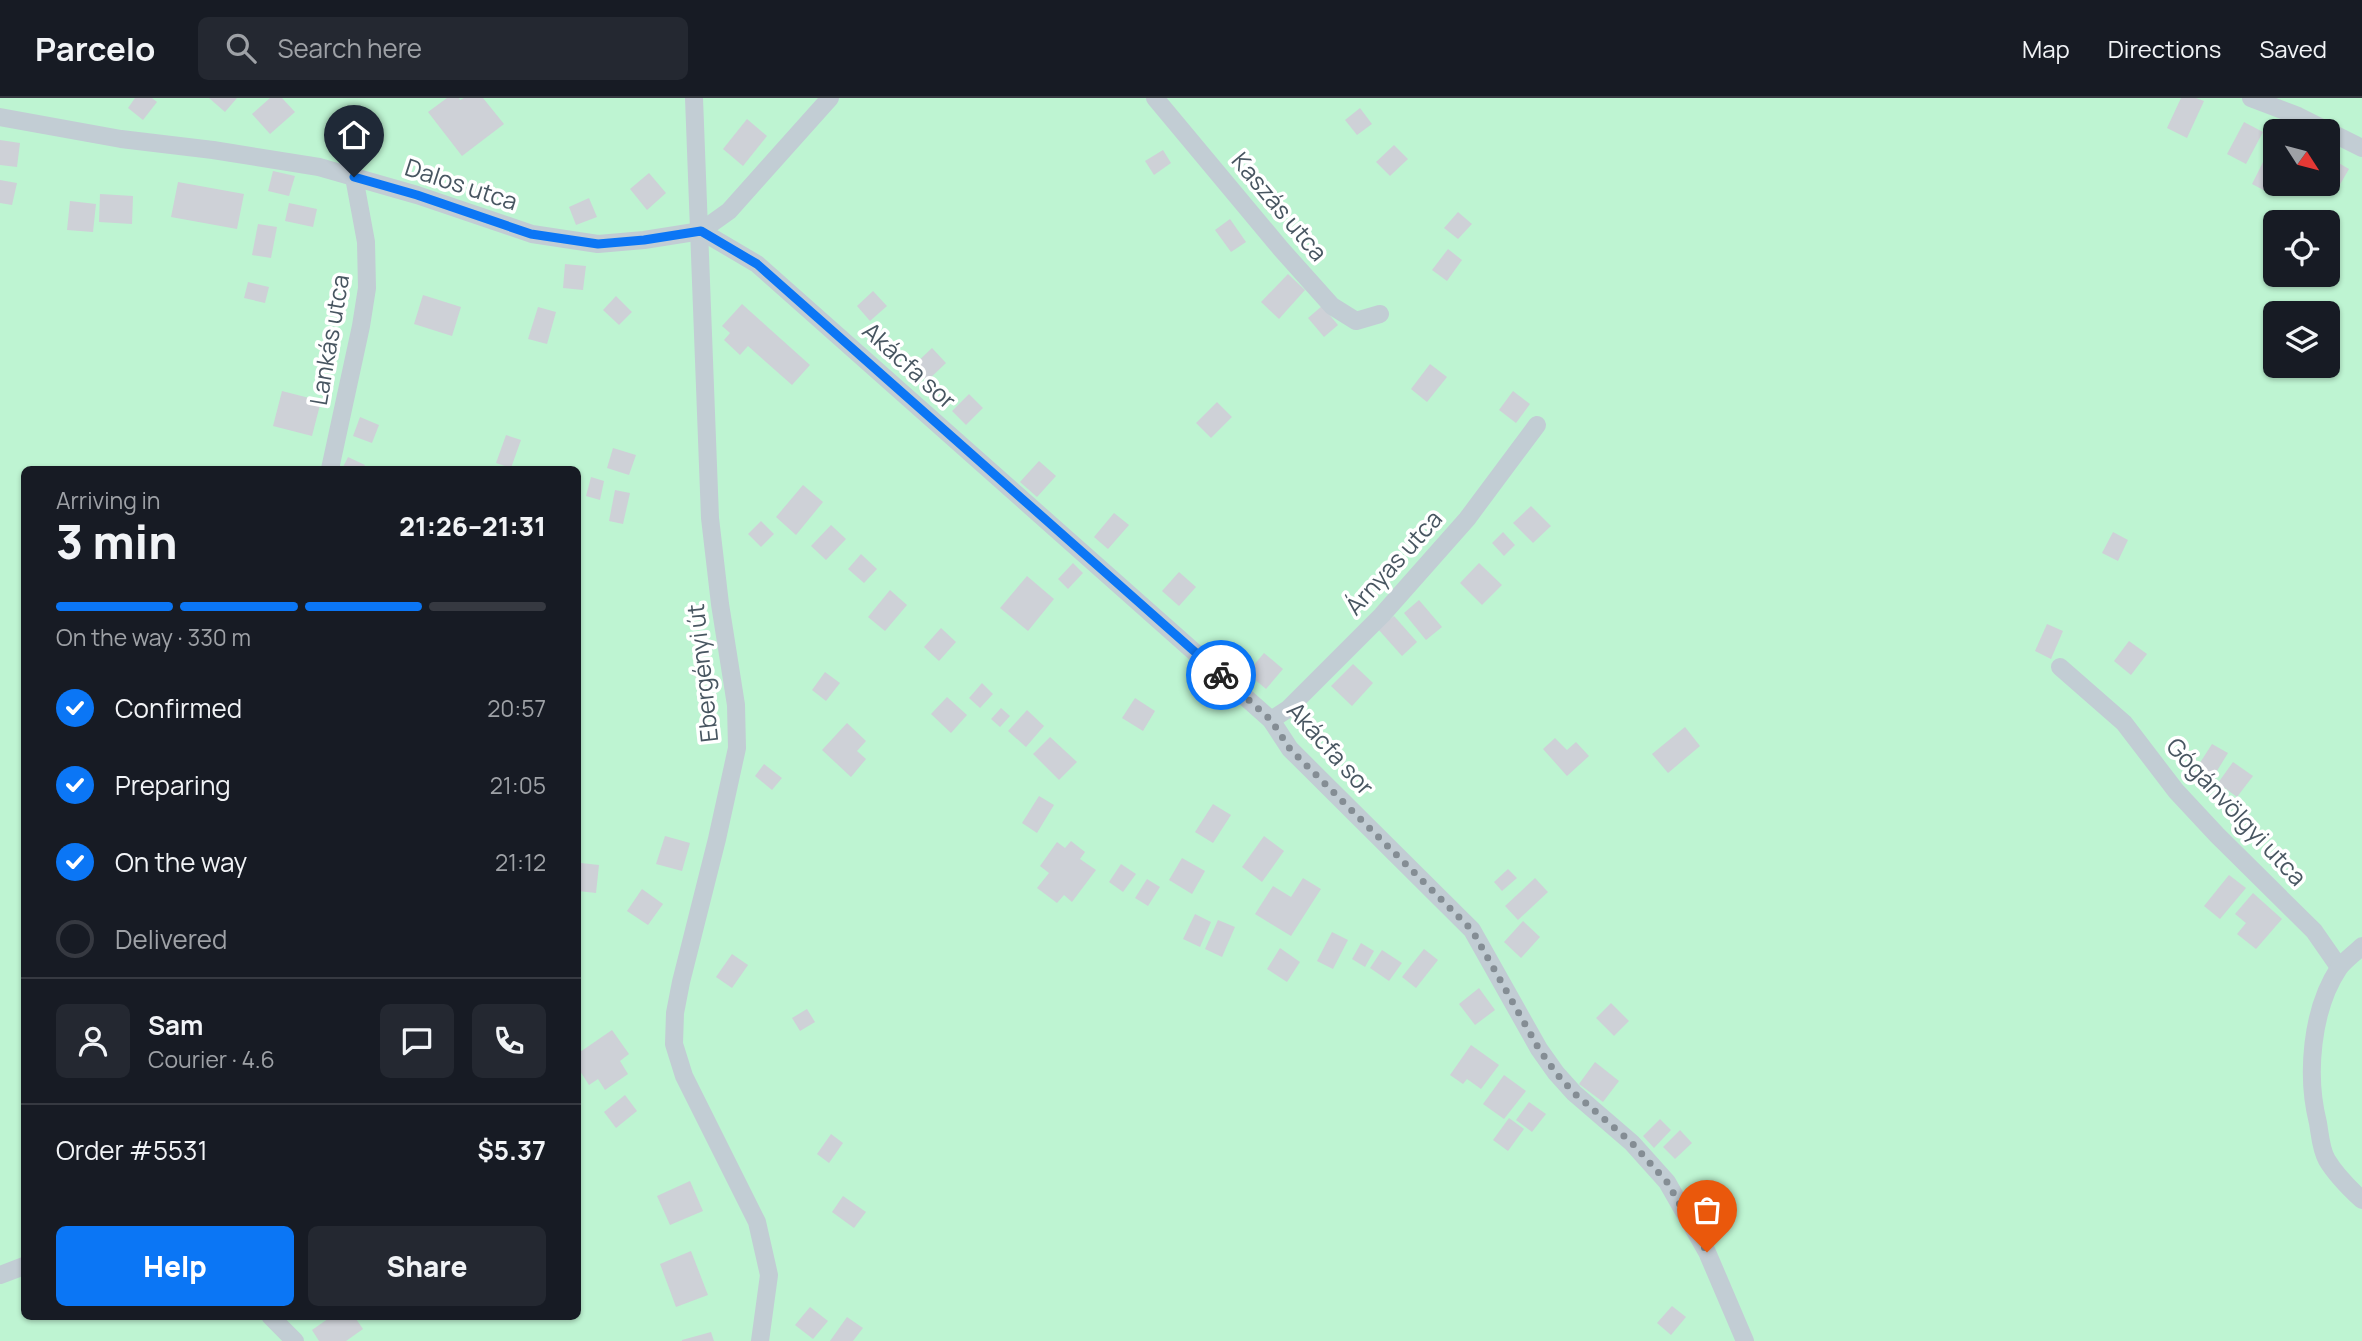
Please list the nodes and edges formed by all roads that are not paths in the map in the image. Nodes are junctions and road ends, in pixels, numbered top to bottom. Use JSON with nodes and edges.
{"nodes":[{"id":1,"x":694,"y":98,"type":"edge"},
{"id":2,"x":830,"y":98,"type":"edge"},
{"id":3,"x":1156,"y":98,"type":"edge"},
{"id":4,"x":2251,"y":98,"type":"edge"},
{"id":5,"x":0,"y":117,"type":"edge"},
{"id":6,"x":2362,"y":148,"type":"edge"},
{"id":7,"x":354,"y":177,"type":"junction"},
{"id":8,"x":701,"y":231,"type":"junction"},
{"id":9,"x":1380,"y":314,"type":"dead end"},
{"id":10,"x":1537,"y":425,"type":"dead end"},
{"id":11,"x":331,"y":466,"type":"edge"},
{"id":12,"x":2060,"y":667,"type":"dead end"},
{"id":13,"x":1271,"y":720,"type":"junction"},
{"id":14,"x":2362,"y":946,"type":"edge"},
{"id":15,"x":2339,"y":967,"type":"junction"},
{"id":16,"x":2362,"y":1200,"type":"edge"},
{"id":17,"x":21,"y":1267,"type":"edge"},
{"id":18,"x":0,"y":1275,"type":"edge"},
{"id":19,"x":274,"y":1320,"type":"edge"},
{"id":20,"x":295,"y":1341,"type":"edge"},
{"id":21,"x":760,"y":1341,"type":"edge"},
{"id":22,"x":1745,"y":1341,"type":"edge"}],
"edges":[{"from":1,"to":8,"type":"street","name":"Ebergényi út"},
{"from":2,"to":8,"type":"street"},
{"from":3,"to":9,"type":"street","name":"Kaszás utca"},
{"from":4,"to":6,"type":"street"},
{"from":5,"to":7,"type":"street","name":"Dalos utca"},
{"from":7,"to":8,"type":"street","name":"Dalos utca"},
{"from":7,"to":11,"type":"street","name":"Lankás utca"},
{"from":8,"to":13,"type":"street","name":"Akácfa sor"},
{"from":8,"to":21,"type":"street","name":"Ebergényi út"},
{"from":10,"to":13,"type":"street","name":"Árnyas utca"},
{"from":12,"to":15,"type":"street","name":"Gógánvölgyi utca"},
{"from":13,"to":22,"type":"street","name":"Akácfa sor"},
{"from":14,"to":15,"type":"street"},
{"from":15,"to":16,"type":"street"},
{"from":17,"to":18,"type":"street"},
{"from":19,"to":20,"type":"street"}]}
